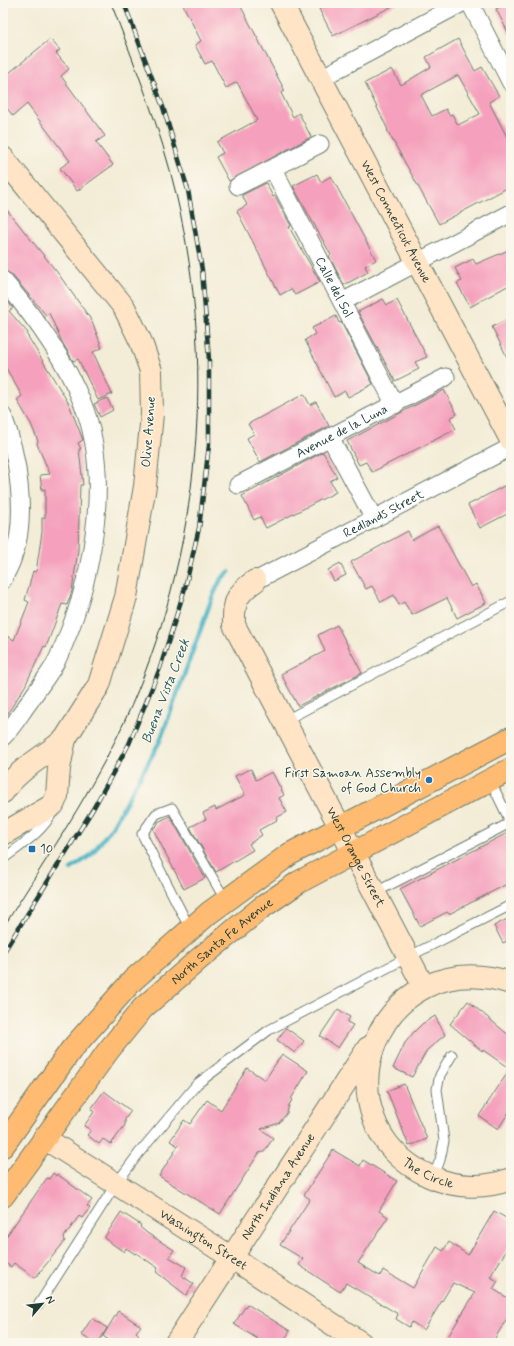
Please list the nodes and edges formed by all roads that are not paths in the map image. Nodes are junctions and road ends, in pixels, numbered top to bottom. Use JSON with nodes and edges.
{"nodes":[{"id":1,"x":282,"y":3,"type":"edge"},
{"id":2,"x":462,"y":3,"type":"edge"},
{"id":3,"x":470,"y":3,"type":"edge"},
{"id":4,"x":321,"y":78,"type":"junction"},
{"id":5,"x":511,"y":82,"type":"edge"},
{"id":6,"x":320,"y":144,"type":"dead end"},
{"id":7,"x":3,"y":158,"type":"edge"},
{"id":8,"x":273,"y":169,"type":"junction"},
{"id":9,"x":238,"y":186,"type":"dead end"},
{"id":10,"x":511,"y":213,"type":"edge"},
{"id":11,"x":418,"y":262,"type":"junction"},
{"id":12,"x":3,"y":280,"type":"edge"},
{"id":13,"x":342,"y":302,"type":"junction"},
{"id":14,"x":446,"y":377,"type":"dead end"},
{"id":15,"x":395,"y":405,"type":"junction"},
{"id":16,"x":3,"y":416,"type":"edge"},
{"id":17,"x":330,"y":438,"type":"junction"},
{"id":18,"x":511,"y":440,"type":"edge"},
{"id":19,"x":511,"y":447,"type":"edge"},
{"id":20,"x":238,"y":486,"type":"dead end"},
{"id":21,"x":374,"y":519,"type":"junction"},
{"id":22,"x":3,"y":580,"type":"edge"},
{"id":23,"x":255,"y":581,"type":"joint"},
{"id":24,"x":511,"y":601,"type":"edge"},
{"id":25,"x":284,"y":721,"type":"junction"},
{"id":26,"x":3,"y":737,"type":"edge"},
{"id":27,"x":511,"y":738,"type":"edge"},
{"id":28,"x":65,"y":740,"type":"junction"},
{"id":29,"x":511,"y":769,"type":"edge"},
{"id":30,"x":17,"y":773,"type":"junction"},
{"id":31,"x":490,"y":780,"type":"junction"},
{"id":32,"x":3,"y":792,"type":"edge"},
{"id":33,"x":57,"y":796,"type":"junction"},
{"id":34,"x":510,"y":816,"type":"edge"},
{"id":35,"x":50,"y":818,"type":"junction"},
{"id":36,"x":339,"y":828,"type":"junction"},
{"id":37,"x":3,"y":834,"type":"edge"},
{"id":38,"x":3,"y":852,"type":"edge"},
{"id":39,"x":353,"y":854,"type":"junction"},
{"id":40,"x":3,"y":859,"type":"edge"},
{"id":41,"x":374,"y":893,"type":"junction"},
{"id":42,"x":226,"y":901,"type":"junction"},
{"id":43,"x":511,"y":905,"type":"edge"},
{"id":44,"x":190,"y":929,"type":"junction"},
{"id":45,"x":408,"y":957,"type":"junction"},
{"id":46,"x":511,"y":983,"type":"edge"},
{"id":47,"x":424,"y":987,"type":"junction"},
{"id":48,"x":143,"y":1008,"type":"junction"},
{"id":49,"x":380,"y":1030,"type":"junction"},
{"id":50,"x":452,"y":1055,"type":"dead end"},
{"id":51,"x":44,"y":1138,"type":"junction"},
{"id":52,"x":3,"y":1146,"type":"edge"},
{"id":53,"x":433,"y":1178,"type":"junction"},
{"id":54,"x":507,"y":1183,"type":"edge"},
{"id":55,"x":116,"y":1184,"type":"junction"},
{"id":56,"x":3,"y":1196,"type":"edge"},
{"id":57,"x":231,"y":1257,"type":"junction"},
{"id":58,"x":39,"y":1304,"type":"dead end"},
{"id":59,"x":176,"y":1343,"type":"edge"},
{"id":60,"x":361,"y":1343,"type":"edge"}],
"edges":[{"from":1,"to":4,"type":"street","name":"West Connecticut Avenue"},
{"from":2,"to":4,"type":"street"},
{"from":3,"to":5,"type":"street"},
{"from":4,"to":11,"type":"street","name":"West Connecticut Avenue"},
{"from":6,"to":8,"type":"street"},
{"from":7,"to":28,"type":"street","name":"Olive Avenue"},
{"from":8,"to":9,"type":"street"},
{"from":8,"to":13,"type":"street","name":"Calle del Sol"},
{"from":10,"to":11,"type":"street"},
{"from":11,"to":13,"type":"street"},
{"from":11,"to":18,"type":"street","name":"West Connecticut Avenue"},
{"from":12,"to":26,"type":"street"},
{"from":13,"to":15,"type":"street","name":"Calle del Sol"},
{"from":14,"to":15,"type":"street","name":"Avenue de la Luna"},
{"from":15,"to":17,"type":"street","name":"Avenue de la Luna"},
{"from":16,"to":22,"type":"street"},
{"from":17,"to":20,"type":"street","name":"Avenue de la Luna"},
{"from":17,"to":21,"type":"street"},
{"from":19,"to":21,"type":"street","name":"Redlands Street"},
{"from":21,"to":23,"type":"street","name":"Redlands Street"},
{"from":23,"to":25,"type":"street","name":"West Orange Street"},
{"from":24,"to":25,"type":"lane"},
{"from":25,"to":36,"type":"street","name":"West Orange Street"},
{"from":27,"to":36,"type":"main road"},
{"from":28,"to":30,"type":"street","name":"Olive Avenue"},
{"from":28,"to":33,"type":"street","name":"Olive Avenue"},
{"from":29,"to":31,"type":"main road","name":"North Santa Fe Avenue"},
{"from":30,"to":32,"type":"street","name":"Olive Avenue"},
{"from":30,"to":33,"type":"street"},
{"from":31,"to":34,"type":"lane"},
{"from":31,"to":39,"type":"main road","name":"North Santa Fe Avenue"},
{"from":33,"to":35,"type":"lane"},
{"from":33,"to":37,"type":"street"},
{"from":34,"to":41,"type":"lane"},
{"from":35,"to":38,"type":"lane"},
{"from":35,"to":40,"type":"lane"},
{"from":36,"to":39,"type":"street","name":"West Orange Street"},
{"from":36,"to":42,"type":"main road"},
{"from":39,"to":41,"type":"street","name":"West Orange Street"},
{"from":39,"to":48,"type":"main road","name":"North Santa Fe Avenue"},
{"from":41,"to":45,"type":"street","name":"West Orange Street"},
{"from":42,"to":44,"type":"main road"},
{"from":42,"to":44,"type":"lane"},
{"from":43,"to":45,"type":"lane"},
{"from":44,"to":48,"type":"main road"},
{"from":44,"to":52,"type":"main road"},
{"from":45,"to":47,"type":"street","name":"West Orange Street"},
{"from":45,"to":55,"type":"lane"},
{"from":46,"to":47,"type":"street","name":"The Circle"},
{"from":47,"to":49,"type":"street","name":"The Circle"},
{"from":48,"to":51,"type":"main road","name":"North Santa Fe Avenue"},
{"from":49,"to":53,"type":"street","name":"The Circle"},
{"from":49,"to":57,"type":"street","name":"North Indiana Avenue"},
{"from":50,"to":53,"type":"lane"},
{"from":51,"to":55,"type":"street","name":"Washington Street"},
{"from":51,"to":56,"type":"main road","name":"North Santa Fe Avenue"},
{"from":53,"to":54,"type":"street","name":"The Circle"},
{"from":55,"to":57,"type":"street","name":"Washington Street"},
{"from":55,"to":58,"type":"lane"},
{"from":57,"to":59,"type":"street","name":"North Indiana Avenue"},
{"from":57,"to":60,"type":"street","name":"Washington Street"}]}
